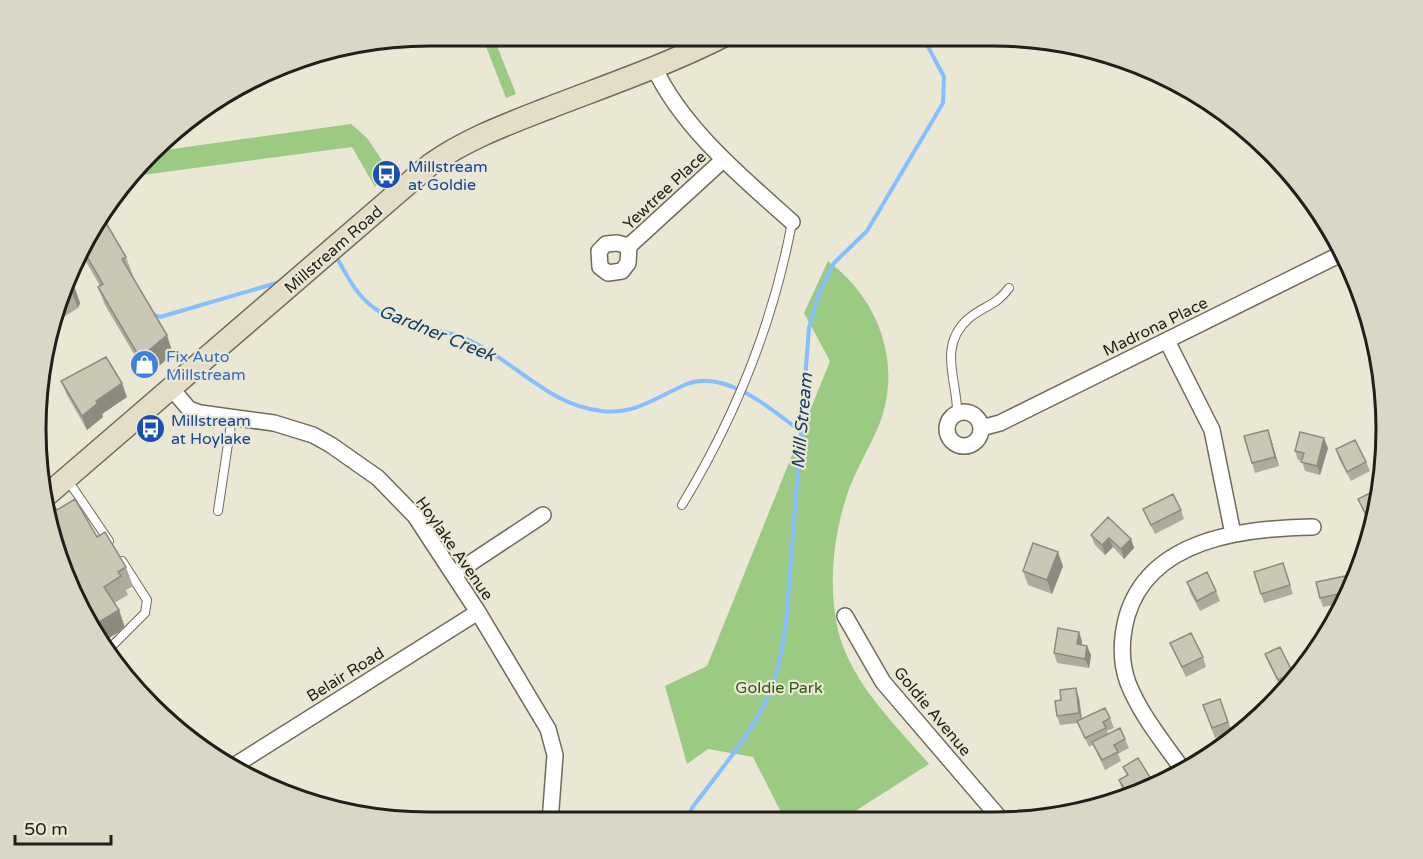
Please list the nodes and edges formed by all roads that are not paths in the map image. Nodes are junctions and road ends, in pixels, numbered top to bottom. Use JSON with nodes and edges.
{"nodes":[{"id":1,"x":701,"y":46,"type":"edge"},
{"id":2,"x":654,"y":67,"type":"junction"},
{"id":3,"x":723,"y":160,"type":"junction"},
{"id":4,"x":792,"y":222,"type":"joint"},
{"id":5,"x":629,"y":246,"type":"dead end"},
{"id":6,"x":1335,"y":257,"type":"edge"},
{"id":7,"x":1010,"y":288,"type":"dead end"},
{"id":8,"x":1167,"y":341,"type":"junction"},
{"id":9,"x":172,"y":389,"type":"junction"},
{"id":10,"x":957,"y":413,"type":"junction"},
{"id":11,"x":232,"y":417,"type":"junction"},
{"id":12,"x":981,"y":428,"type":"junction"},
{"id":13,"x":67,"y":479,"type":"junction"},
{"id":14,"x":52,"y":491,"type":"edge"},
{"id":15,"x":682,"y":505,"type":"dead end"},
{"id":16,"x":218,"y":511,"type":"dead end"},
{"id":17,"x":543,"y":515,"type":"dead end"},
{"id":18,"x":1312,"y":527,"type":"dead end"},
{"id":19,"x":1233,"y":534,"type":"junction"},
{"id":20,"x":113,"y":546,"type":"edge"},
{"id":21,"x":119,"y":555,"type":"edge"},
{"id":22,"x":454,"y":574,"type":"junction"},
{"id":23,"x":478,"y":612,"type":"junction"},
{"id":24,"x":845,"y":616,"type":"dead end"},
{"id":25,"x":113,"y":645,"type":"edge"},
{"id":26,"x":240,"y":762,"type":"edge"},
{"id":27,"x":1179,"y":764,"type":"edge"},
{"id":28,"x":551,"y":812,"type":"edge"},
{"id":29,"x":994,"y":812,"type":"edge"}],
"edges":[{"from":1,"to":2,"type":"main road","name":"Millstream Road"},
{"from":2,"to":3,"type":"street"},
{"from":2,"to":9,"type":"main road","name":"Millstream Road"},
{"from":3,"to":4,"type":"street"},
{"from":3,"to":5,"type":"street","name":"Yewtree Place"},
{"from":4,"to":15,"type":"lane"},
{"from":6,"to":8,"type":"street","name":"Madrona Place"},
{"from":7,"to":10,"type":"lane"},
{"from":8,"to":12,"type":"street","name":"Madrona Place"},
{"from":8,"to":19,"type":"street"},
{"from":9,"to":11,"type":"street","name":"Hoylake Avenue"},
{"from":9,"to":13,"type":"main road","name":"Millstream Road"},
{"from":10,"to":12,"type":"street"},
{"from":10,"to":12,"type":"street","name":"Madrona Place"},
{"from":11,"to":16,"type":"lane"},
{"from":11,"to":22,"type":"street","name":"Hoylake Avenue"},
{"from":13,"to":14,"type":"main road","name":"Millstream Road"},
{"from":13,"to":20,"type":"lane"},
{"from":17,"to":22,"type":"street"},
{"from":18,"to":19,"type":"street"},
{"from":19,"to":27,"type":"street"},
{"from":21,"to":25,"type":"lane"},
{"from":22,"to":23,"type":"street","name":"Hoylake Avenue"},
{"from":23,"to":26,"type":"street","name":"Belair Road"},
{"from":23,"to":28,"type":"street","name":"Hoylake Avenue"},
{"from":24,"to":29,"type":"street","name":"Goldie Avenue"}]}
